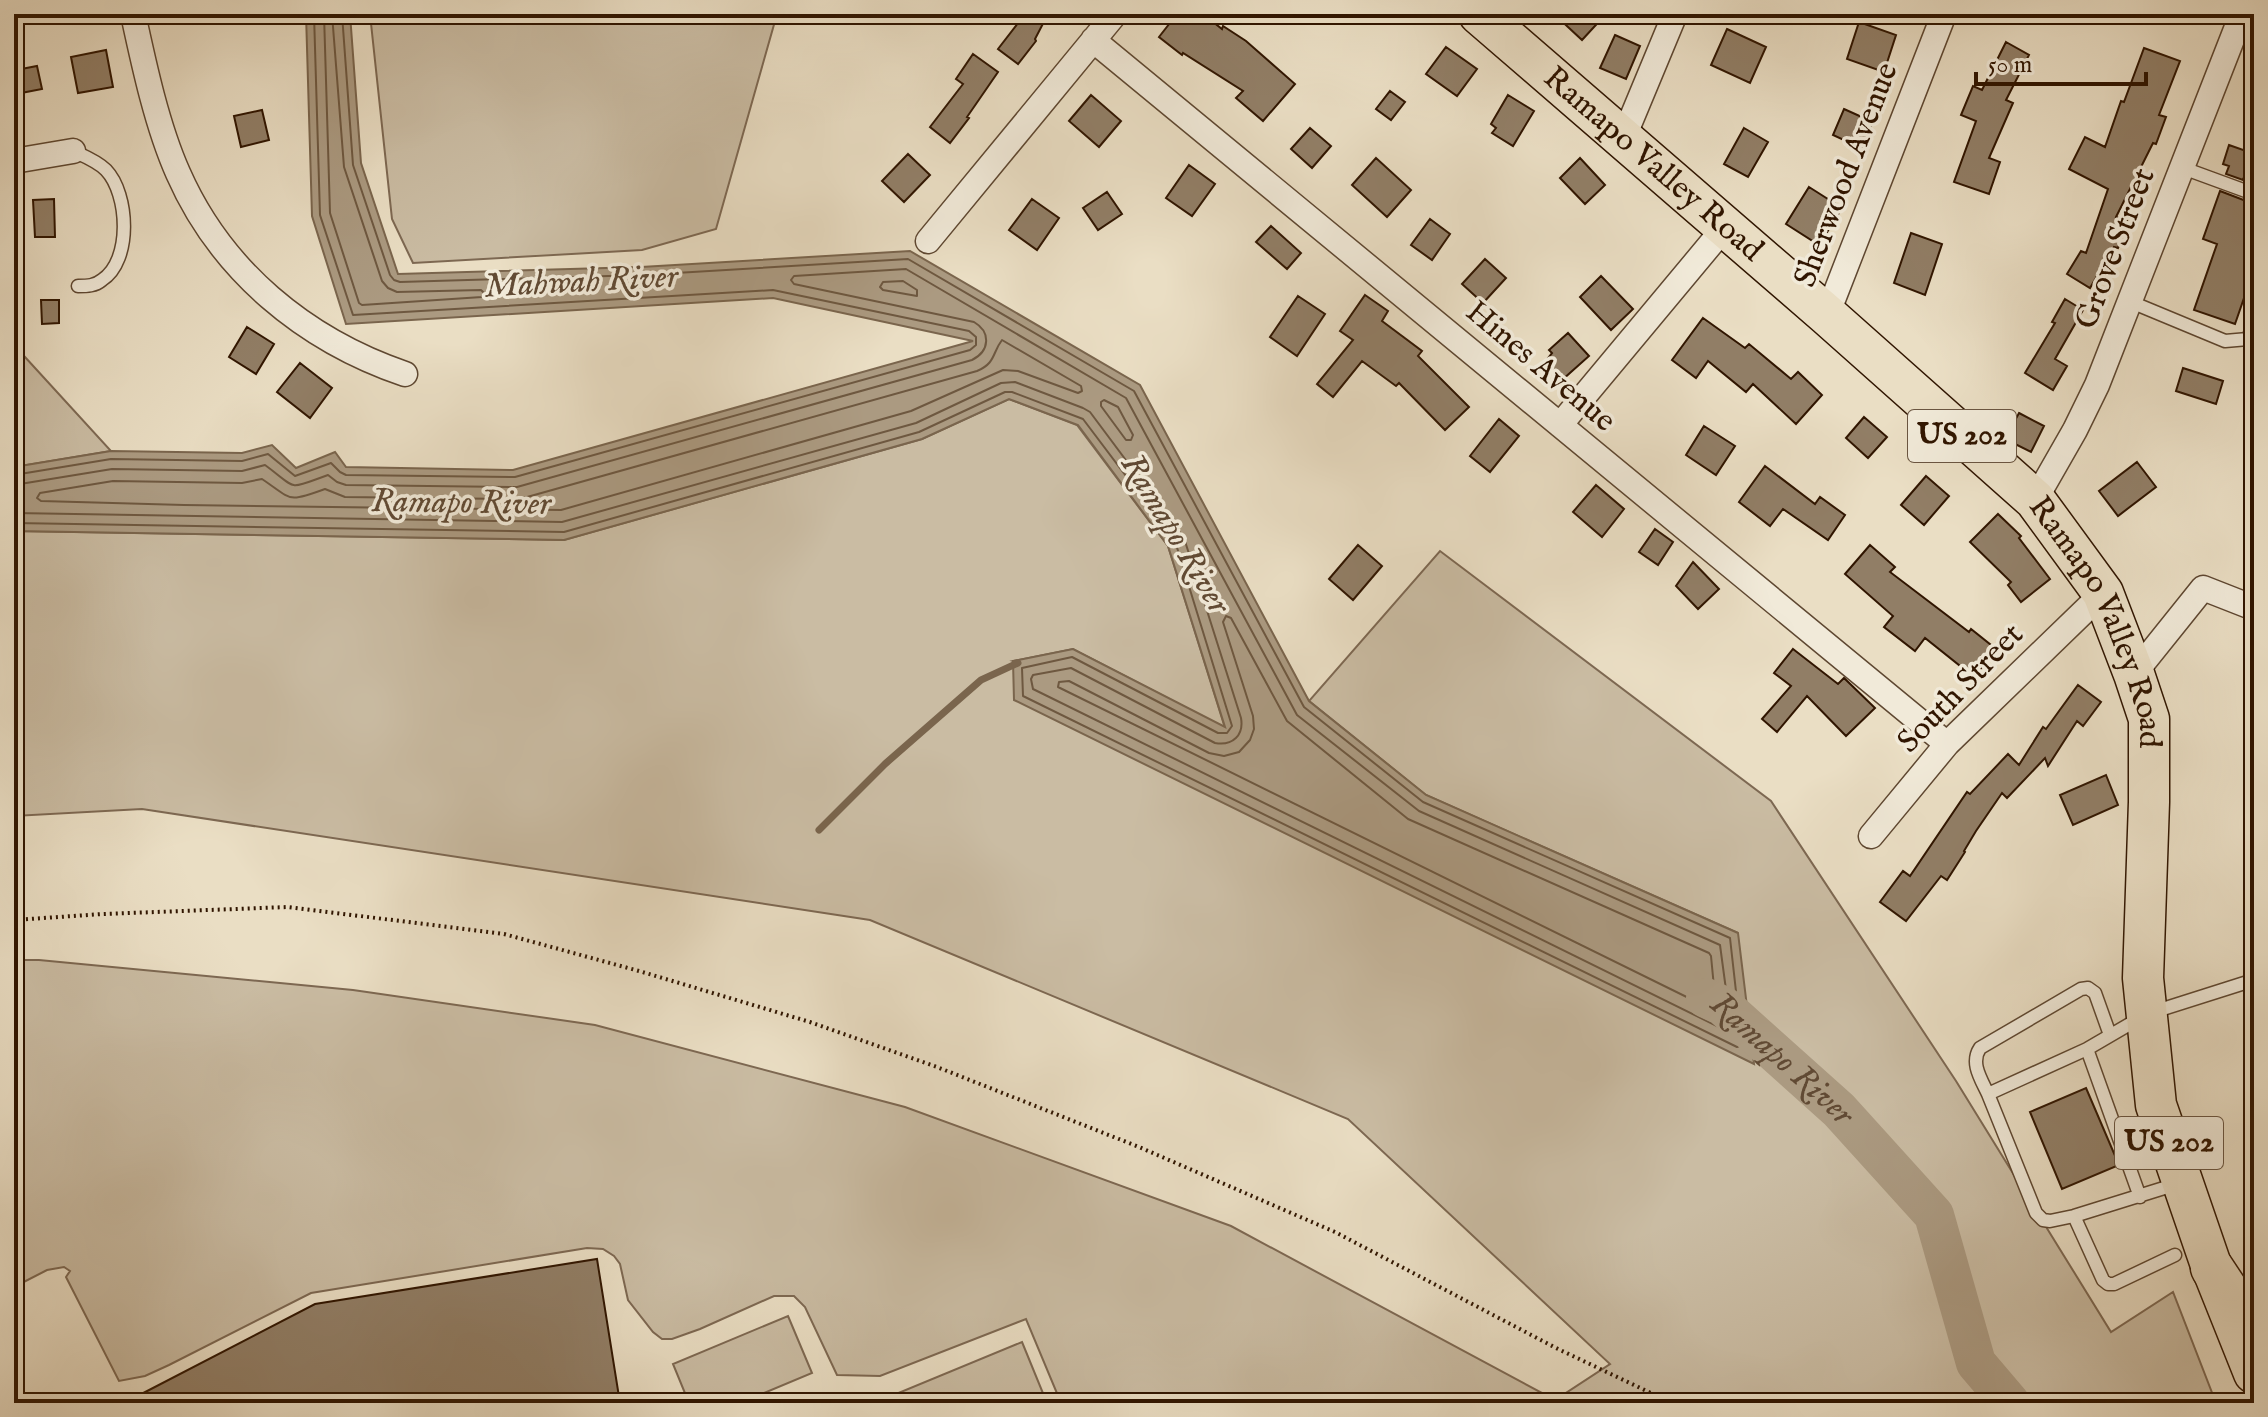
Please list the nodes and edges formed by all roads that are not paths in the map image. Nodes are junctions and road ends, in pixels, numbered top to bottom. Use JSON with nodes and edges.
{"nodes":[{"id":1,"x":133,"y":14,"type":"edge"},
{"id":2,"x":1115,"y":14,"type":"edge"},
{"id":3,"x":1479,"y":14,"type":"edge"},
{"id":4,"x":1675,"y":14,"type":"edge"},
{"id":5,"x":1944,"y":14,"type":"edge"},
{"id":6,"x":2242,"y":14,"type":"edge"},
{"id":7,"x":1093,"y":40,"type":"junction"},
{"id":8,"x":1623,"y":139,"type":"junction"},
{"id":9,"x":73,"y":151,"type":"joint"},
{"id":10,"x":14,"y":161,"type":"edge"},
{"id":11,"x":2183,"y":168,"type":"junction"},
{"id":12,"x":2254,"y":194,"type":"edge"},
{"id":13,"x":1725,"y":227,"type":"junction"},
{"id":14,"x":928,"y":241,"type":"dead end"},
{"id":15,"x":78,"y":286,"type":"dead end"},
{"id":16,"x":2131,"y":302,"type":"junction"},
{"id":17,"x":1827,"y":315,"type":"junction"},
{"id":18,"x":2254,"y":322,"type":"edge"},
{"id":19,"x":405,"y":374,"type":"dead end"},
{"id":20,"x":1560,"y":425,"type":"junction"},
{"id":21,"x":2035,"y":500,"type":"junction"},
{"id":22,"x":2103,"y":593,"type":"junction"},
{"id":23,"x":2254,"y":608,"type":"edge"},
{"id":24,"x":2134,"y":674,"type":"junction"},
{"id":25,"x":1947,"y":744,"type":"junction"},
{"id":26,"x":1871,"y":836,"type":"dead end"},
{"id":27,"x":2254,"y":980,"type":"edge"},
{"id":28,"x":2147,"y":1014,"type":"junction"},
{"id":29,"x":2110,"y":1035,"type":"junction"},
{"id":30,"x":2087,"y":1049,"type":"junction"},
{"id":31,"x":1988,"y":1094,"type":"junction"},
{"id":32,"x":2183,"y":1182,"type":"junction"},
{"id":33,"x":2140,"y":1197,"type":"junction"},
{"id":34,"x":2074,"y":1216,"type":"junction"},
{"id":35,"x":2194,"y":1261,"type":"junction"},
{"id":36,"x":2254,"y":1331,"type":"edge"},
{"id":37,"x":2254,"y":1373,"type":"edge"}],
"edges":[{"from":1,"to":19,"type":"street"},
{"from":2,"to":7,"type":"street"},
{"from":3,"to":8,"type":"main road","name":"Ramapo Valley Road","number":"US 202"},
{"from":4,"to":8,"type":"street"},
{"from":5,"to":17,"type":"street","name":"Sherwood Avenue"},
{"from":6,"to":11,"type":"street","name":"Grove Street"},
{"from":7,"to":14,"type":"street"},
{"from":7,"to":20,"type":"street","name":"Hines Avenue"},
{"from":8,"to":13,"type":"main road","name":"Ramapo Valley Road","number":"US 202"},
{"from":9,"to":10,"type":"street"},
{"from":9,"to":15,"type":"lane"},
{"from":11,"to":12,"type":"lane"},
{"from":11,"to":16,"type":"street","name":"Grove Street"},
{"from":13,"to":17,"type":"main road","name":"Ramapo Valley Road","number":"US 202"},
{"from":13,"to":20,"type":"street"},
{"from":16,"to":18,"type":"lane"},
{"from":16,"to":21,"type":"street","name":"Grove Street"},
{"from":17,"to":21,"type":"main road","name":"Ramapo Valley Road","number":"US 202"},
{"from":20,"to":25,"type":"street","name":"Hines Avenue"},
{"from":21,"to":22,"type":"main road","name":"Ramapo Valley Road","number":"US 202"},
{"from":22,"to":24,"type":"main road","name":"Ramapo Valley Road","number":"US 202"},
{"from":22,"to":25,"type":"street","name":"South Street"},
{"from":23,"to":24,"type":"street"},
{"from":24,"to":28,"type":"main road","name":"Ramapo Valley Road","number":"US 202"},
{"from":25,"to":26,"type":"street","name":"South Street"},
{"from":27,"to":28,"type":"lane"},
{"from":28,"to":29,"type":"lane"},
{"from":28,"to":32,"type":"main road","name":"Ramapo Valley Road","number":"US 202"},
{"from":29,"to":30,"type":"lane"},
{"from":29,"to":31,"type":"lane"},
{"from":30,"to":31,"type":"lane"},
{"from":30,"to":33,"type":"lane"},
{"from":31,"to":34,"type":"lane"},
{"from":32,"to":33,"type":"lane"},
{"from":32,"to":35,"type":"main road","name":"Ramapo Valley Road","number":"US 202"},
{"from":33,"to":34,"type":"lane"},
{"from":34,"to":35,"type":"lane"},
{"from":35,"to":36,"type":"highway"},
{"from":35,"to":37,"type":"main road","name":"Ramapo Valley Road","number":"US 202"}]}
